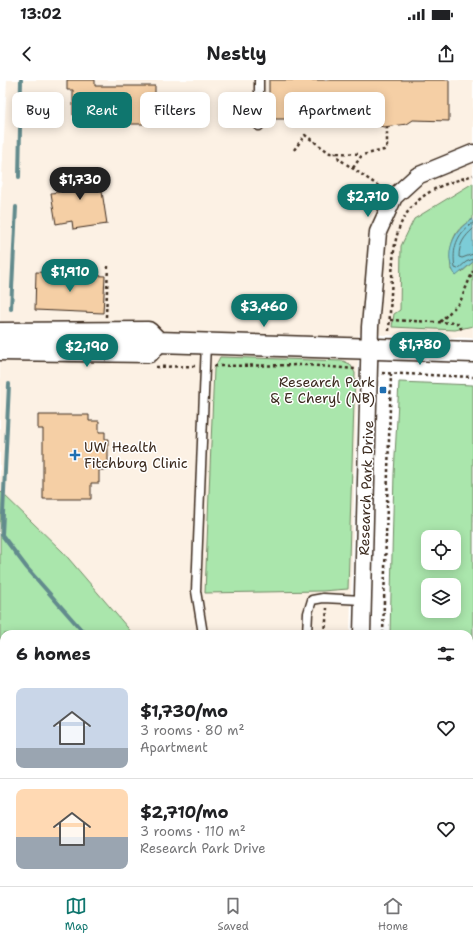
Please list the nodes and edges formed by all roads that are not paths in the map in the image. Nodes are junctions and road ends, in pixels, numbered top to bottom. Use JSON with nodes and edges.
{"nodes":[{"id":1,"x":259,"y":80,"type":"edge"},
{"id":2,"x":259,"y":92,"type":"edge"},
{"id":3,"x":473,"y":153,"type":"edge"},
{"id":4,"x":0,"y":333,"type":"edge"},
{"id":5,"x":158,"y":342,"type":"junction"},
{"id":6,"x":206,"y":343,"type":"junction"},
{"id":7,"x":369,"y":348,"type":"junction"},
{"id":8,"x":0,"y":350,"type":"edge"},
{"id":9,"x":473,"y":352,"type":"edge"},
{"id":10,"x":363,"y":600,"type":"junction"},
{"id":11,"x":202,"y":630,"type":"edge"},
{"id":12,"x":307,"y":630,"type":"edge"},
{"id":13,"x":362,"y":630,"type":"edge"}],
"edges":[{"from":1,"to":2,"type":"lane"},
{"from":3,"to":7,"type":"street","name":"Research Park Drive"},
{"from":4,"to":5,"type":"street"},
{"from":5,"to":6,"type":"street"},
{"from":5,"to":8,"type":"street"},
{"from":6,"to":7,"type":"street"},
{"from":6,"to":11,"type":"lane"},
{"from":7,"to":9,"type":"street"},
{"from":7,"to":10,"type":"street","name":"Research Park Drive"},
{"from":10,"to":12,"type":"lane"},
{"from":10,"to":13,"type":"street","name":"Research Park Drive"}]}
